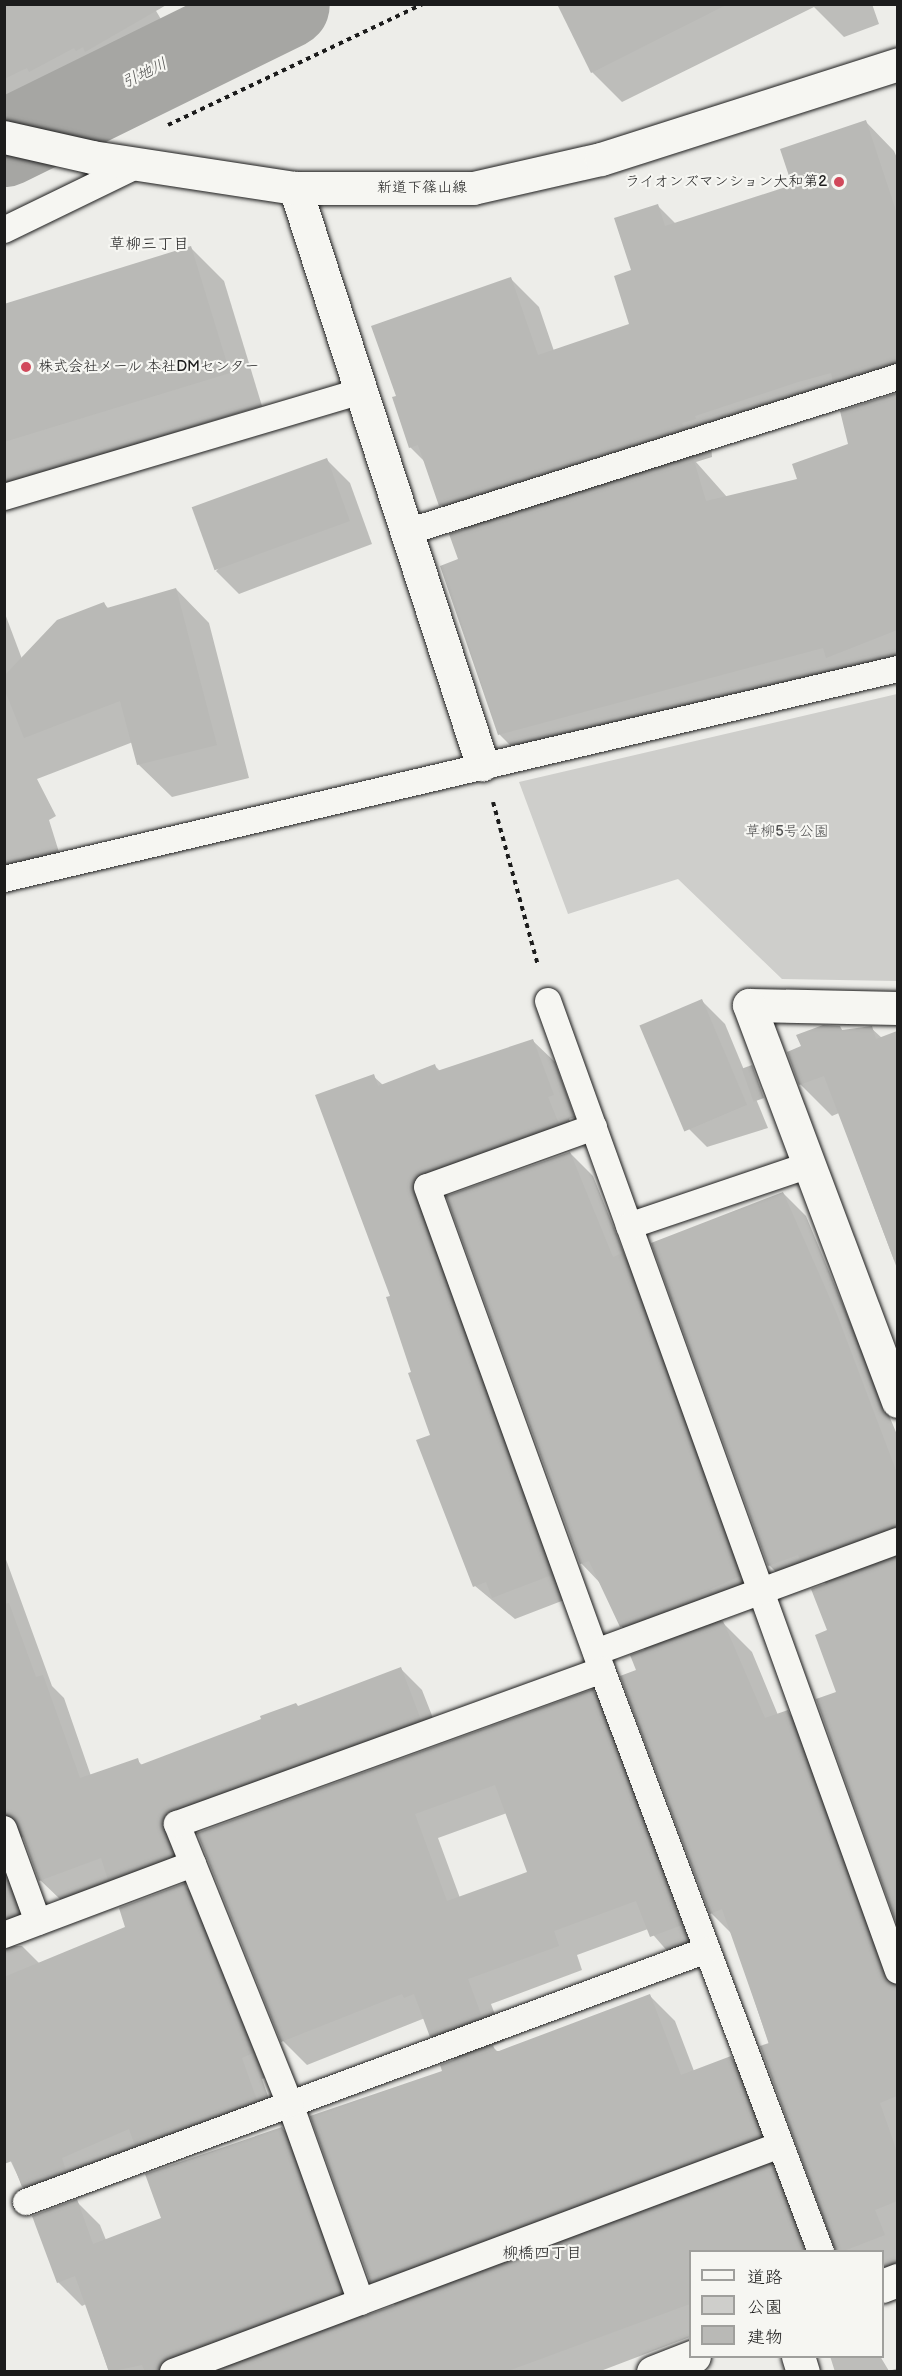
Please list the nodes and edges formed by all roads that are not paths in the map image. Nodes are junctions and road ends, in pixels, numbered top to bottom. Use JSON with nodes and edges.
{"nodes":[{"id":1,"x":897,"y":64,"type":"edge"},
{"id":2,"x":4,"y":137,"type":"edge"},
{"id":3,"x":140,"y":164,"type":"junction"},
{"id":4,"x":295,"y":188,"type":"junction"},
{"id":5,"x":4,"y":230,"type":"edge"},
{"id":6,"x":897,"y":377,"type":"edge"},
{"id":7,"x":361,"y":392,"type":"junction"},
{"id":8,"x":4,"y":497,"type":"edge"},
{"id":9,"x":407,"y":532,"type":"junction"},
{"id":10,"x":897,"y":669,"type":"edge"},
{"id":11,"x":482,"y":764,"type":"junction"},
{"id":12,"x":4,"y":879,"type":"edge"},
{"id":13,"x":548,"y":1001,"type":"road end"},
{"id":14,"x":897,"y":1008,"type":"edge"},
{"id":15,"x":594,"y":1127,"type":"junction"},
{"id":16,"x":809,"y":1165,"type":"junction"},
{"id":17,"x":629,"y":1226,"type":"junction"},
{"id":18,"x":897,"y":1401,"type":"edge"},
{"id":19,"x":897,"y":1541,"type":"edge"},
{"id":20,"x":760,"y":1590,"type":"junction"},
{"id":21,"x":599,"y":1661,"type":"junction"},
{"id":22,"x":4,"y":1829,"type":"edge"},
{"id":23,"x":193,"y":1864,"type":"junction"},
{"id":24,"x":38,"y":1922,"type":"junction"},
{"id":25,"x":4,"y":1935,"type":"edge"},
{"id":26,"x":707,"y":1950,"type":"junction"},
{"id":27,"x":897,"y":1971,"type":"edge"},
{"id":28,"x":290,"y":2104,"type":"junction"},
{"id":29,"x":780,"y":2145,"type":"junction"},
{"id":30,"x":26,"y":2202,"type":"dead end"},
{"id":31,"x":819,"y":2250,"type":"edge"},
{"id":32,"x":361,"y":2302,"type":"junction"},
{"id":33,"x":689,"y":2358,"type":"edge"},
{"id":34,"x":658,"y":2371,"type":"edge"},
{"id":35,"x":173,"y":2372,"type":"edge"}],
"edges":[{"from":1,"to":4,"type":"street","name":"新道下篠山線"},
{"from":2,"to":3,"type":"street","name":"新道下篠山線"},
{"from":3,"to":4,"type":"street","name":"新道下篠山線"},
{"from":3,"to":5,"type":"lane"},
{"from":4,"to":7,"type":"street"},
{"from":6,"to":9,"type":"lane"},
{"from":7,"to":8,"type":"lane"},
{"from":7,"to":9,"type":"street"},
{"from":9,"to":11,"type":"street"},
{"from":10,"to":11,"type":"lane"},
{"from":11,"to":12,"type":"lane"},
{"from":13,"to":15,"type":"lane"},
{"from":14,"to":16,"type":"street"},
{"from":15,"to":17,"type":"lane"},
{"from":15,"to":21,"type":"lane"},
{"from":16,"to":17,"type":"lane"},
{"from":16,"to":18,"type":"street"},
{"from":17,"to":20,"type":"lane"},
{"from":19,"to":20,"type":"lane"},
{"from":20,"to":21,"type":"lane"},
{"from":20,"to":27,"type":"lane"},
{"from":21,"to":23,"type":"lane"},
{"from":21,"to":26,"type":"lane"},
{"from":22,"to":24,"type":"lane"},
{"from":23,"to":24,"type":"lane"},
{"from":23,"to":28,"type":"lane"},
{"from":24,"to":25,"type":"lane"},
{"from":26,"to":28,"type":"lane"},
{"from":26,"to":29,"type":"lane"},
{"from":28,"to":30,"type":"lane"},
{"from":28,"to":32,"type":"lane"},
{"from":29,"to":31,"type":"lane"},
{"from":29,"to":32,"type":"lane"},
{"from":32,"to":35,"type":"lane"},
{"from":33,"to":34,"type":"street"}]}
